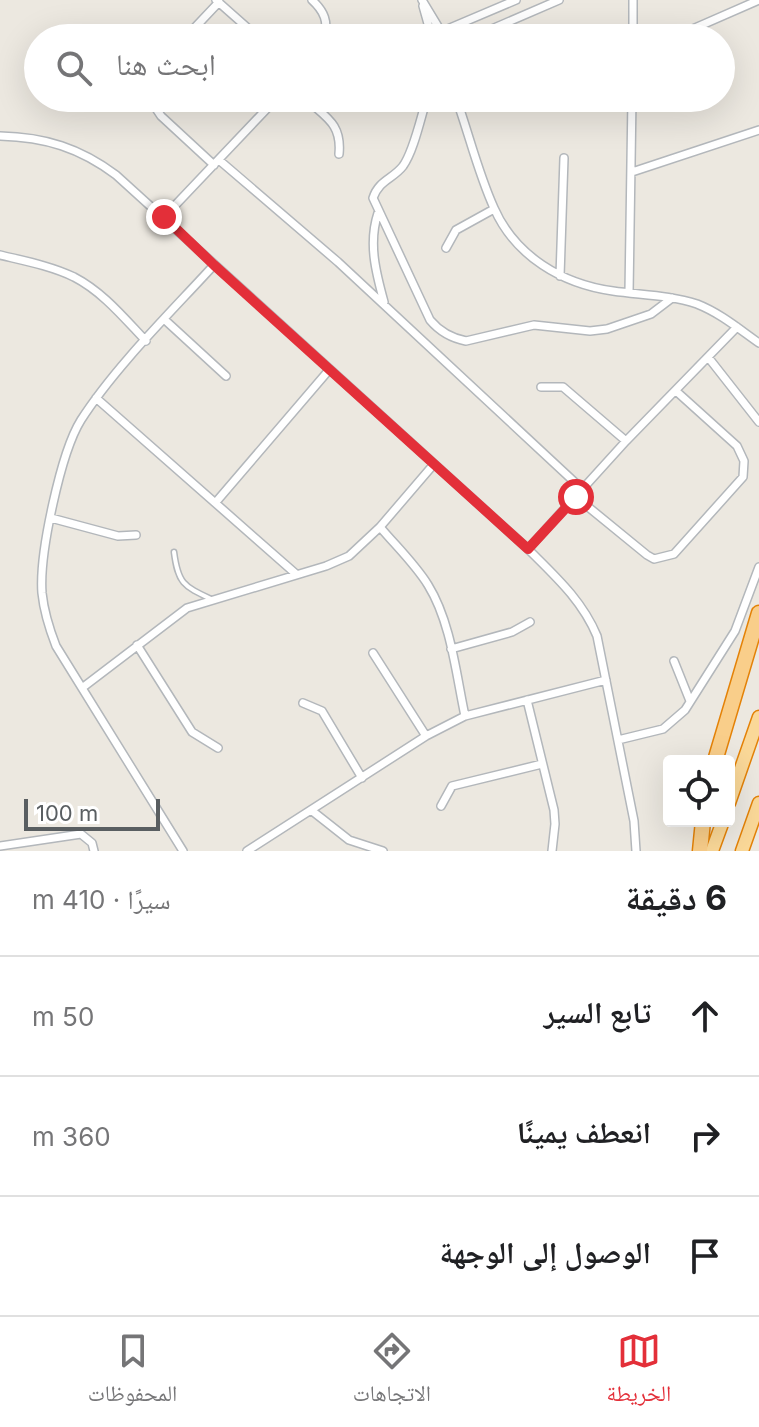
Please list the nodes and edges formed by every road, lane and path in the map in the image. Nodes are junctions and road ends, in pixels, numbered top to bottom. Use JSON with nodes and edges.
{"nodes":[{"id":1,"x":312,"y":0,"type":"edge"},
{"id":2,"x":516,"y":0,"type":"edge"},
{"id":3,"x":559,"y":0,"type":"edge"},
{"id":4,"x":633,"y":0,"type":"edge"},
{"id":5,"x":759,"y":0,"type":"edge"},
{"id":6,"x":218,"y":1,"type":"edge"},
{"id":7,"x":197,"y":24,"type":"edge"},
{"id":8,"x":243,"y":24,"type":"edge"},
{"id":9,"x":326,"y":24,"type":"edge"},
{"id":10,"x":428,"y":24,"type":"edge"},
{"id":11,"x":437,"y":24,"type":"edge"},
{"id":12,"x":467,"y":24,"type":"edge"},
{"id":13,"x":503,"y":24,"type":"edge"},
{"id":14,"x":633,"y":24,"type":"edge"},
{"id":15,"x":709,"y":24,"type":"edge"},
{"id":16,"x":158,"y":112,"type":"edge"},
{"id":17,"x":264,"y":112,"type":"edge"},
{"id":18,"x":320,"y":112,"type":"edge"},
{"id":19,"x":422,"y":112,"type":"edge"},
{"id":20,"x":461,"y":112,"type":"edge"},
{"id":21,"x":632,"y":112,"type":"edge"},
{"id":22,"x":759,"y":130,"type":"edge"},
{"id":23,"x":0,"y":136,"type":"edge"},
{"id":24,"x":339,"y":154,"type":"dead end"},
{"id":25,"x":564,"y":158,"type":"dead end"},
{"id":26,"x":216,"y":163,"type":"junction"},
{"id":27,"x":632,"y":172,"type":"junction"},
{"id":28,"x":494,"y":209,"type":"junction"},
{"id":29,"x":378,"y":212,"type":"junction"},
{"id":30,"x":164,"y":217,"type":"junction"},
{"id":31,"x":446,"y":248,"type":"dead end"},
{"id":32,"x":0,"y":255,"type":"edge"},
{"id":33,"x":214,"y":265,"type":"junction"},
{"id":34,"x":560,"y":276,"type":"junction"},
{"id":35,"x":629,"y":293,"type":"junction"},
{"id":36,"x":672,"y":298,"type":"junction"},
{"id":37,"x":385,"y":305,"type":"junction"},
{"id":38,"x":165,"y":320,"type":"junction"},
{"id":39,"x":737,"y":327,"type":"junction"},
{"id":40,"x":146,"y":341,"type":"junction"},
{"id":41,"x":759,"y":343,"type":"edge"},
{"id":42,"x":708,"y":357,"type":"junction"},
{"id":43,"x":329,"y":370,"type":"junction"},
{"id":44,"x":226,"y":376,"type":"dead end"},
{"id":45,"x":541,"y":387,"type":"dead end"},
{"id":46,"x":676,"y":391,"type":"junction"},
{"id":47,"x":96,"y":398,"type":"junction"},
{"id":48,"x":759,"y":422,"type":"edge"},
{"id":49,"x":626,"y":441,"type":"junction"},
{"id":50,"x":434,"y":464,"type":"junction"},
{"id":51,"x":582,"y":489,"type":"junction"},
{"id":52,"x":576,"y":497,"type":"junction"},
{"id":53,"x":216,"y":502,"type":"junction"},
{"id":54,"x":51,"y":518,"type":"junction"},
{"id":55,"x":380,"y":527,"type":"junction"},
{"id":56,"x":136,"y":535,"type":"dead end"},
{"id":57,"x":528,"y":549,"type":"junction"},
{"id":58,"x":174,"y":552,"type":"dead end"},
{"id":59,"x":759,"y":567,"type":"edge"},
{"id":60,"x":296,"y":574,"type":"junction"},
{"id":61,"x":213,"y":600,"type":"junction"},
{"id":62,"x":759,"y":613,"type":"edge"},
{"id":63,"x":530,"y":622,"type":"dead end"},
{"id":64,"x":137,"y":645,"type":"junction"},
{"id":65,"x":451,"y":649,"type":"junction"},
{"id":66,"x":373,"y":653,"type":"dead end"},
{"id":67,"x":674,"y":661,"type":"dead end"},
{"id":68,"x":606,"y":680,"type":"junction"},
{"id":69,"x":82,"y":688,"type":"junction"},
{"id":70,"x":527,"y":700,"type":"junction"},
{"id":71,"x":690,"y":701,"type":"junction"},
{"id":72,"x":303,"y":703,"type":"dead end"},
{"id":73,"x":465,"y":716,"type":"junction"},
{"id":74,"x":759,"y":717,"type":"edge"},
{"id":75,"x":426,"y":736,"type":"junction"},
{"id":76,"x":618,"y":740,"type":"junction"},
{"id":77,"x":218,"y":748,"type":"dead end"},
{"id":78,"x":717,"y":755,"type":"edge"},
{"id":79,"x":542,"y":764,"type":"junction"},
{"id":80,"x":362,"y":778,"type":"junction"},
{"id":81,"x":735,"y":786,"type":"edge"},
{"id":82,"x":759,"y":803,"type":"edge"},
{"id":83,"x":441,"y":806,"type":"dead end"},
{"id":84,"x":311,"y":810,"type":"junction"},
{"id":85,"x":702,"y":827,"type":"edge"},
{"id":86,"x":721,"y":827,"type":"edge"},
{"id":87,"x":349,"y":840,"type":"junction"},
{"id":88,"x":0,"y":846,"type":"edge"},
{"id":89,"x":552,"y":850,"type":"edge"},
{"id":90,"x":94,"y":851,"type":"edge"},
{"id":91,"x":183,"y":851,"type":"edge"},
{"id":92,"x":247,"y":851,"type":"edge"},
{"id":93,"x":345,"y":851,"type":"edge"},
{"id":94,"x":383,"y":851,"type":"edge"},
{"id":95,"x":541,"y":851,"type":"edge"},
{"id":96,"x":636,"y":851,"type":"edge"},
{"id":97,"x":700,"y":851,"type":"edge"},
{"id":98,"x":712,"y":851,"type":"edge"},
{"id":99,"x":742,"y":851,"type":"edge"}],
"edges":[{"from":1,"to":9,"type":"street"},
{"from":2,"to":12,"type":"street"},
{"from":3,"to":13,"type":"street"},
{"from":4,"to":14,"type":"street"},
{"from":5,"to":15,"type":"street"},
{"from":6,"to":7,"type":"street"},
{"from":6,"to":8,"type":"street"},
{"from":10,"to":11,"type":"street"},
{"from":16,"to":26,"type":"street"},
{"from":17,"to":26,"type":"street"},
{"from":18,"to":24,"type":"street"},
{"from":19,"to":29,"type":"street"},
{"from":20,"to":28,"type":"street"},
{"from":21,"to":27,"type":"street"},
{"from":22,"to":27,"type":"street"},
{"from":23,"to":30,"type":"street"},
{"from":25,"to":34,"type":"street"},
{"from":26,"to":30,"type":"street"},
{"from":26,"to":37,"type":"street"},
{"from":27,"to":35,"type":"street"},
{"from":28,"to":31,"type":"street"},
{"from":28,"to":34,"type":"street"},
{"from":29,"to":36,"type":"street"},
{"from":29,"to":37,"type":"street"},
{"from":30,"to":33,"type":"street"},
{"from":32,"to":40,"type":"street"},
{"from":33,"to":38,"type":"street"},
{"from":33,"to":43,"type":"street"},
{"from":34,"to":35,"type":"street"},
{"from":35,"to":36,"type":"street"},
{"from":36,"to":39,"type":"street"},
{"from":37,"to":51,"type":"street"},
{"from":38,"to":40,"type":"street"},
{"from":38,"to":44,"type":"street"},
{"from":39,"to":41,"type":"street"},
{"from":39,"to":42,"type":"street"},
{"from":40,"to":47,"type":"street"},
{"from":42,"to":46,"type":"street"},
{"from":42,"to":48,"type":"street"},
{"from":43,"to":50,"type":"street"},
{"from":43,"to":53,"type":"street"},
{"from":45,"to":49,"type":"street"},
{"from":46,"to":49,"type":"street"},
{"from":46,"to":52,"type":"street"},
{"from":47,"to":53,"type":"street"},
{"from":47,"to":54,"type":"street"},
{"from":49,"to":51,"type":"street"},
{"from":50,"to":55,"type":"street"},
{"from":50,"to":57,"type":"street"},
{"from":51,"to":52,"type":"street"},
{"from":52,"to":57,"type":"street"},
{"from":53,"to":60,"type":"street"},
{"from":54,"to":56,"type":"street"},
{"from":54,"to":69,"type":"street"},
{"from":55,"to":60,"type":"street"},
{"from":55,"to":65,"type":"street"},
{"from":57,"to":68,"type":"street"},
{"from":58,"to":61,"type":"lane"},
{"from":59,"to":71,"type":"street"},
{"from":60,"to":61,"type":"street"},
{"from":61,"to":64,"type":"street"},
{"from":62,"to":78,"type":"highway"},
{"from":63,"to":65,"type":"street"},
{"from":64,"to":69,"type":"street"},
{"from":64,"to":77,"type":"street"},
{"from":65,"to":73,"type":"street"},
{"from":66,"to":75,"type":"street"},
{"from":67,"to":71,"type":"street"},
{"from":68,"to":70,"type":"street"},
{"from":68,"to":76,"type":"street"},
{"from":69,"to":91,"type":"street"},
{"from":70,"to":73,"type":"street"},
{"from":70,"to":79,"type":"street"},
{"from":71,"to":76,"type":"street"},
{"from":72,"to":80,"type":"street"},
{"from":73,"to":75,"type":"street"},
{"from":74,"to":81,"type":"highway"},
{"from":75,"to":80,"type":"street"},
{"from":76,"to":96,"type":"street"},
{"from":79,"to":83,"type":"street"},
{"from":79,"to":89,"type":"street"},
{"from":80,"to":84,"type":"street"},
{"from":82,"to":99,"type":"highway"},
{"from":84,"to":87,"type":"street"},
{"from":84,"to":92,"type":"street"},
{"from":85,"to":97,"type":"highway"},
{"from":86,"to":98,"type":"highway"},
{"from":87,"to":93,"type":"street"},
{"from":87,"to":94,"type":"street"},
{"from":88,"to":90,"type":"street"},
{"from":89,"to":95,"type":"street"}]}
